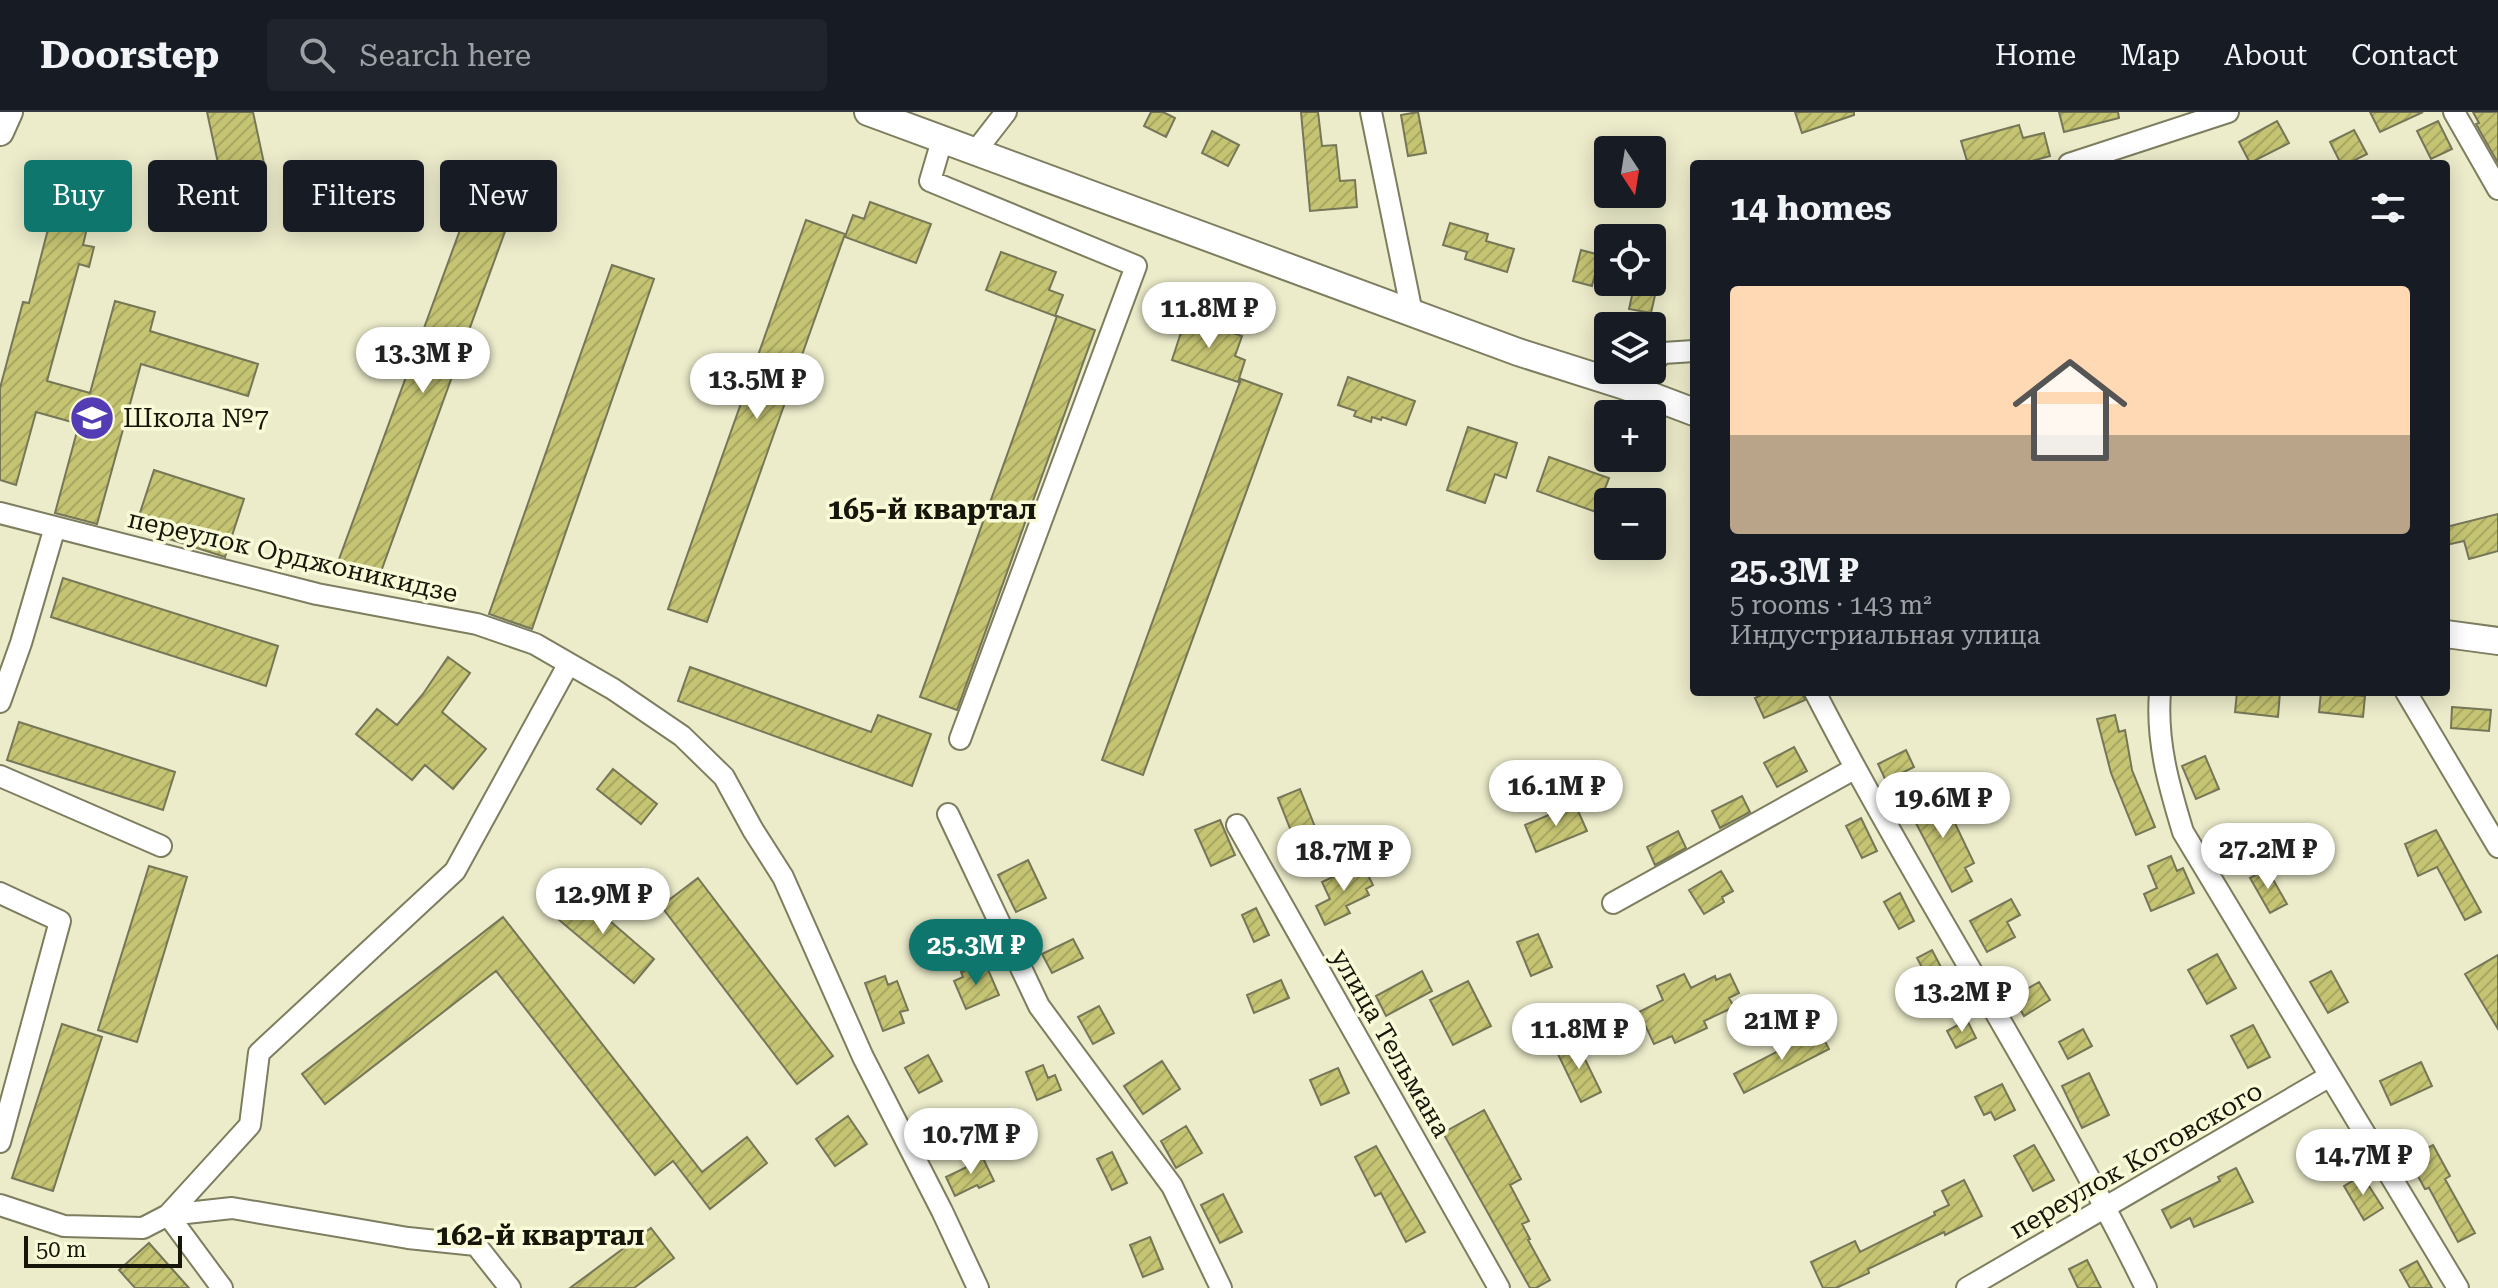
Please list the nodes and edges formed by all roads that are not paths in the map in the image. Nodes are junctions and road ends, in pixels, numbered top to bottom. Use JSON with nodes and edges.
{"nodes":[{"id":1,"x":9,"y":112,"type":"edge"},
{"id":2,"x":868,"y":112,"type":"edge"},
{"id":3,"x":1006,"y":112,"type":"edge"},
{"id":4,"x":1371,"y":112,"type":"edge"},
{"id":5,"x":2228,"y":112,"type":"edge"},
{"id":6,"x":2454,"y":112,"type":"edge"},
{"id":7,"x":0,"y":132,"type":"edge"},
{"id":8,"x":942,"y":140,"type":"junction"},
{"id":9,"x":975,"y":152,"type":"junction"},
{"id":10,"x":2081,"y":160,"type":"edge"},
{"id":11,"x":2496,"y":182,"type":"edge"},
{"id":12,"x":1412,"y":313,"type":"junction"},
{"id":13,"x":1690,"y":351,"type":"edge"},
{"id":14,"x":1666,"y":353,"type":"edge"},
{"id":15,"x":1594,"y":369,"type":"edge"},
{"id":16,"x":1645,"y":384,"type":"edge"},
{"id":17,"x":1690,"y":410,"type":"edge"},
{"id":18,"x":0,"y":513,"type":"edge"},
{"id":19,"x":55,"y":527,"type":"junction"},
{"id":20,"x":2450,"y":635,"type":"edge"},
{"id":21,"x":2498,"y":641,"type":"edge"},
{"id":22,"x":568,"y":665,"type":"junction"},
{"id":23,"x":1817,"y":696,"type":"edge"},
{"id":24,"x":2160,"y":696,"type":"edge"},
{"id":25,"x":2408,"y":696,"type":"edge"},
{"id":26,"x":0,"y":702,"type":"edge"},
{"id":27,"x":960,"y":739,"type":"dead end"},
{"id":28,"x":1854,"y":769,"type":"junction"},
{"id":29,"x":0,"y":776,"type":"edge"},
{"id":30,"x":948,"y":814,"type":"dead end"},
{"id":31,"x":1237,"y":825,"type":"dead end"},
{"id":32,"x":161,"y":846,"type":"dead end"},
{"id":33,"x":2498,"y":847,"type":"edge"},
{"id":34,"x":0,"y":893,"type":"edge"},
{"id":35,"x":1613,"y":903,"type":"dead end"},
{"id":36,"x":2330,"y":1076,"type":"junction"},
{"id":37,"x":0,"y":1142,"type":"edge"},
{"id":38,"x":0,"y":1205,"type":"edge"},
{"id":39,"x":2106,"y":1208,"type":"junction"},
{"id":40,"x":168,"y":1215,"type":"junction"},
{"id":41,"x":222,"y":1288,"type":"edge"},
{"id":42,"x":510,"y":1288,"type":"edge"},
{"id":43,"x":978,"y":1288,"type":"edge"},
{"id":44,"x":1221,"y":1288,"type":"edge"},
{"id":45,"x":1499,"y":1288,"type":"edge"},
{"id":46,"x":1967,"y":1288,"type":"edge"},
{"id":47,"x":2146,"y":1288,"type":"edge"},
{"id":48,"x":2458,"y":1288,"type":"edge"}],
"edges":[{"from":1,"to":7,"type":"main road"},
{"from":2,"to":8,"type":"main road"},
{"from":3,"to":9,"type":"street"},
{"from":4,"to":12,"type":"street"},
{"from":5,"to":10,"type":"street"},
{"from":6,"to":11,"type":"street"},
{"from":8,"to":9,"type":"main road"},
{"from":8,"to":27,"type":"street"},
{"from":9,"to":12,"type":"main road"},
{"from":12,"to":15,"type":"main road"},
{"from":13,"to":14,"type":"street"},
{"from":16,"to":17,"type":"main road"},
{"from":18,"to":19,"type":"street","name":"переулок Орджоникидзе"},
{"from":19,"to":22,"type":"street","name":"переулок Орджоникидзе"},
{"from":19,"to":26,"type":"street"},
{"from":20,"to":21,"type":"main road"},
{"from":22,"to":40,"type":"street"},
{"from":22,"to":43,"type":"street","name":"переулок Орджоникидзе"},
{"from":23,"to":28,"type":"street"},
{"from":24,"to":36,"type":"street"},
{"from":25,"to":33,"type":"street"},
{"from":28,"to":35,"type":"street"},
{"from":28,"to":39,"type":"street"},
{"from":29,"to":32,"type":"street"},
{"from":30,"to":44,"type":"street"},
{"from":31,"to":45,"type":"street","name":"улица Тельмана"},
{"from":34,"to":37,"type":"street"},
{"from":36,"to":39,"type":"street","name":"переулок Котовского"},
{"from":36,"to":48,"type":"street"},
{"from":38,"to":40,"type":"street"},
{"from":39,"to":46,"type":"street","name":"переулок Котовского"},
{"from":39,"to":47,"type":"street"},
{"from":40,"to":41,"type":"street"},
{"from":40,"to":42,"type":"street"}]}
